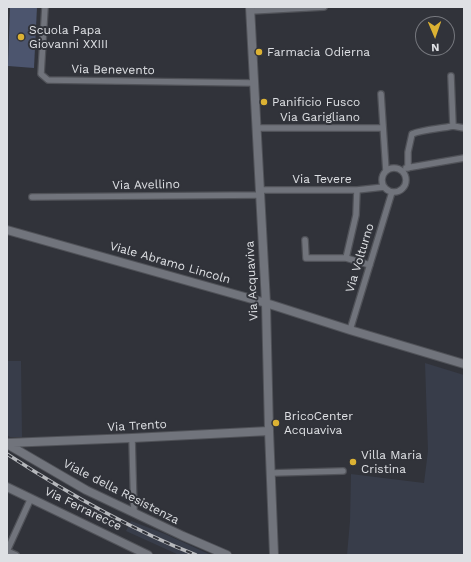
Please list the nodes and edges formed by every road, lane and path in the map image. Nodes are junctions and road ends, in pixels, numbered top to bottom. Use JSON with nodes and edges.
{"nodes":[{"id":1,"x":45,"y":7,"type":"edge"},
{"id":2,"x":324,"y":7,"type":"edge"},
{"id":3,"x":250,"y":9,"type":"edge"},
{"id":4,"x":451,"y":76,"type":"dead end"},
{"id":5,"x":254,"y":83,"type":"junction"},
{"id":6,"x":381,"y":94,"type":"dead end"},
{"id":7,"x":453,"y":126,"type":"junction"},
{"id":8,"x":257,"y":128,"type":"junction"},
{"id":9,"x":383,"y":128,"type":"junction"},
{"id":10,"x":464,"y":128,"type":"edge"},
{"id":11,"x":464,"y":158,"type":"edge"},
{"id":12,"x":408,"y":168,"type":"junction"},
{"id":13,"x":399,"y":169,"type":"junction"},
{"id":14,"x":386,"y":171,"type":"junction"},
{"id":15,"x":384,"y":187,"type":"junction"},
{"id":16,"x":357,"y":190,"type":"junction"},
{"id":17,"x":392,"y":192,"type":"junction"},
{"id":18,"x":260,"y":193,"type":"junction"},
{"id":19,"x":32,"y":197,"type":"dead end"},
{"id":20,"x":7,"y":230,"type":"edge"},
{"id":21,"x":305,"y":240,"type":"dead end"},
{"id":22,"x":346,"y":258,"type":"junction"},
{"id":23,"x":370,"y":265,"type":"junction"},
{"id":24,"x":266,"y":303,"type":"junction"},
{"id":25,"x":350,"y":330,"type":"junction"},
{"id":26,"x":464,"y":364,"type":"edge"},
{"id":27,"x":269,"y":431,"type":"junction"},
{"id":28,"x":132,"y":438,"type":"junction"},
{"id":29,"x":7,"y":444,"type":"edge"},
{"id":30,"x":343,"y":471,"type":"dead end"},
{"id":31,"x":271,"y":473,"type":"junction"},
{"id":32,"x":7,"y":487,"type":"edge"},
{"id":33,"x":31,"y":498,"type":"junction"},
{"id":34,"x":134,"y":513,"type":"junction"},
{"id":35,"x":7,"y":551,"type":"edge"},
{"id":36,"x":134,"y":552,"type":"edge"},
{"id":37,"x":7,"y":555,"type":"edge"},
{"id":38,"x":16,"y":555,"type":"edge"},
{"id":39,"x":148,"y":555,"type":"edge"},
{"id":40,"x":227,"y":555,"type":"edge"},
{"id":41,"x":274,"y":555,"type":"edge"}],
"edges":[{"from":1,"to":5,"type":"street","name":"Via Benevento"},
{"from":2,"to":3,"type":"street"},
{"from":3,"to":5,"type":"street","name":"Via Acquaviva"},
{"from":4,"to":7,"type":"street"},
{"from":5,"to":8,"type":"street","name":"Via Acquaviva"},
{"from":6,"to":9,"type":"street"},
{"from":7,"to":10,"type":"street"},
{"from":7,"to":12,"type":"street"},
{"from":8,"to":9,"type":"street","name":"Via Garigliano"},
{"from":8,"to":18,"type":"street","name":"Via Acquaviva"},
{"from":9,"to":14,"type":"street"},
{"from":11,"to":12,"type":"street"},
{"from":12,"to":13,"type":"street"},
{"from":13,"to":14,"type":"street"},
{"from":13,"to":17,"type":"street"},
{"from":14,"to":15,"type":"street"},
{"from":15,"to":16,"type":"street","name":"Via Tevere"},
{"from":15,"to":17,"type":"street"},
{"from":16,"to":18,"type":"street","name":"Via Tevere"},
{"from":16,"to":22,"type":"street"},
{"from":17,"to":23,"type":"street","name":"Via Volturno"},
{"from":18,"to":19,"type":"street","name":"Via Avellino"},
{"from":18,"to":24,"type":"street","name":"Via Acquaviva"},
{"from":20,"to":24,"type":"street","name":"Viale Abramo Lincoln"},
{"from":21,"to":22,"type":"street"},
{"from":22,"to":23,"type":"street"},
{"from":23,"to":25,"type":"street","name":"Via Volturno"},
{"from":24,"to":25,"type":"street","name":"Viale Abramo Lincoln"},
{"from":24,"to":27,"type":"street","name":"Via Acquaviva"},
{"from":25,"to":26,"type":"street","name":"Viale Abramo Lincoln"},
{"from":27,"to":28,"type":"street","name":"Via Trento"},
{"from":27,"to":31,"type":"street","name":"Via Acquaviva"},
{"from":28,"to":29,"type":"street","name":"Via Trento"},
{"from":28,"to":34,"type":"street"},
{"from":29,"to":34,"type":"street","name":"Viale della Resistenza"},
{"from":30,"to":31,"type":"street"},
{"from":31,"to":41,"type":"street","name":"Via Acquaviva"},
{"from":32,"to":33,"type":"street","name":"Via Ferrarecce"},
{"from":33,"to":35,"type":"street"},
{"from":33,"to":36,"type":"street","name":"Via Ferrarecce"},
{"from":34,"to":40,"type":"street","name":"Viale della Resistenza"},
{"from":35,"to":37,"type":"street"},
{"from":35,"to":38,"type":"street"},
{"from":36,"to":39,"type":"street","name":"Via Ferrarecce"}]}
